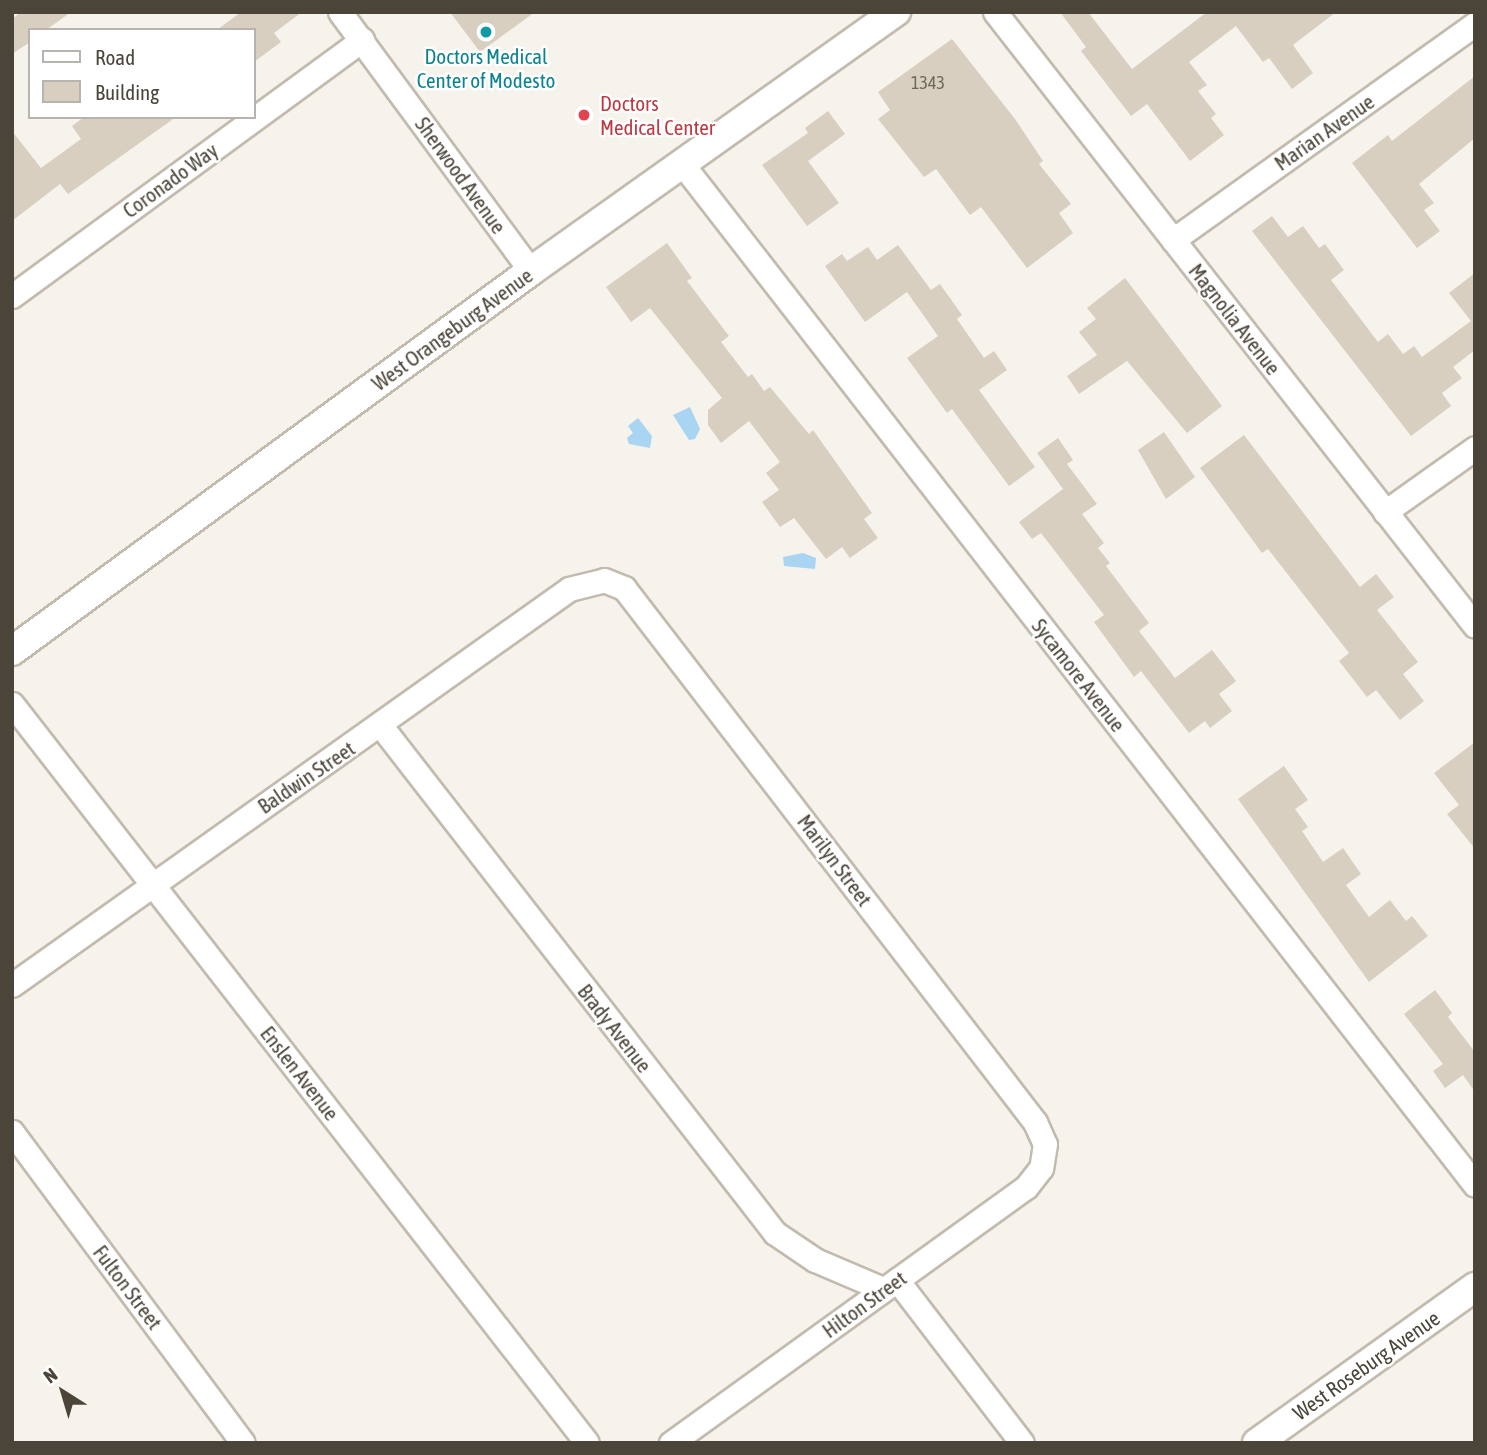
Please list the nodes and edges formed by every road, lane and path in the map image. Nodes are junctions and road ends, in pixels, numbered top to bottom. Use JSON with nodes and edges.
{"nodes":[{"id":1,"x":340,"y":12,"type":"edge"},
{"id":2,"x":896,"y":12,"type":"edge"},
{"id":3,"x":995,"y":12,"type":"edge"},
{"id":4,"x":1475,"y":24,"type":"edge"},
{"id":5,"x":362,"y":40,"type":"junction"},
{"id":6,"x":256,"y":118,"type":"edge"},
{"id":7,"x":254,"y":119,"type":"edge"},
{"id":8,"x":683,"y":165,"type":"junction"},
{"id":9,"x":1173,"y":240,"type":"junction"},
{"id":10,"x":531,"y":271,"type":"junction"},
{"id":11,"x":12,"y":296,"type":"edge"},
{"id":12,"x":1475,"y":448,"type":"edge"},
{"id":13,"x":1385,"y":512,"type":"junction"},
{"id":14,"x":604,"y":580,"type":"joint"},
{"id":15,"x":1475,"y":626,"type":"edge"},
{"id":16,"x":12,"y":651,"type":"edge"},
{"id":17,"x":12,"y":704,"type":"edge"},
{"id":18,"x":381,"y":726,"type":"junction"},
{"id":19,"x":152,"y":883,"type":"junction"},
{"id":20,"x":12,"y":985,"type":"edge"},
{"id":21,"x":12,"y":1132,"type":"edge"},
{"id":22,"x":1045,"y":1156,"type":"joint"},
{"id":23,"x":1475,"y":1185,"type":"edge"},
{"id":24,"x":890,"y":1285,"type":"junction"},
{"id":25,"x":1475,"y":1287,"type":"edge"},
{"id":26,"x":243,"y":1443,"type":"edge"},
{"id":27,"x":587,"y":1443,"type":"edge"},
{"id":28,"x":671,"y":1443,"type":"edge"},
{"id":29,"x":1022,"y":1443,"type":"edge"},
{"id":30,"x":1257,"y":1443,"type":"edge"}],
"edges":[{"from":1,"to":5,"type":"street","name":"Sherwood Avenue"},
{"from":2,"to":8,"type":"street","name":"West Orangeburg Avenue"},
{"from":3,"to":9,"type":"street","name":"Magnolia Avenue"},
{"from":4,"to":9,"type":"street","name":"Marian Avenue"},
{"from":5,"to":6,"type":"street","name":"Coronado Way"},
{"from":5,"to":10,"type":"street","name":"Sherwood Avenue"},
{"from":7,"to":11,"type":"street","name":"Coronado Way"},
{"from":8,"to":10,"type":"street","name":"West Orangeburg Avenue"},
{"from":8,"to":23,"type":"street","name":"Sycamore Avenue"},
{"from":9,"to":13,"type":"street","name":"Magnolia Avenue"},
{"from":10,"to":16,"type":"street","name":"West Orangeburg Avenue"},
{"from":12,"to":13,"type":"street"},
{"from":13,"to":15,"type":"street","name":"Magnolia Avenue"},
{"from":14,"to":18,"type":"street","name":"Baldwin Street"},
{"from":14,"to":22,"type":"street","name":"Marilyn Street"},
{"from":17,"to":19,"type":"street","name":"Enslen Avenue"},
{"from":18,"to":19,"type":"street","name":"Baldwin Street"},
{"from":18,"to":24,"type":"street","name":"Brady Avenue"},
{"from":19,"to":20,"type":"street","name":"Baldwin Street"},
{"from":19,"to":27,"type":"street","name":"Enslen Avenue"},
{"from":21,"to":26,"type":"street","name":"Fulton Street"},
{"from":22,"to":24,"type":"street","name":"Hilton Street"},
{"from":24,"to":28,"type":"street","name":"Hilton Street"},
{"from":24,"to":29,"type":"street","name":"Brady Avenue"},
{"from":25,"to":30,"type":"street","name":"West Roseburg Avenue"}]}
